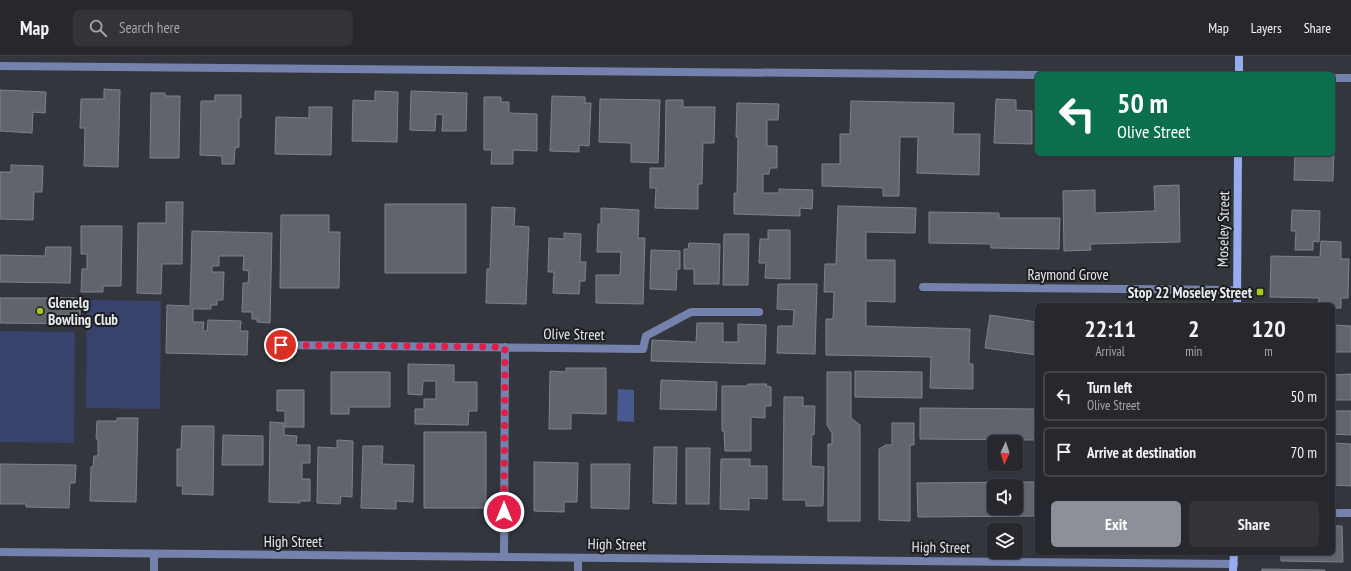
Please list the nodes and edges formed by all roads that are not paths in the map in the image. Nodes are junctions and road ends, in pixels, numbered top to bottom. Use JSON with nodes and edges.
{"nodes":[{"id":1,"x":1239,"y":56,"type":"edge"},
{"id":2,"x":0,"y":66,"type":"edge"},
{"id":3,"x":1239,"y":72,"type":"edge"},
{"id":4,"x":1035,"y":75,"type":"edge"},
{"id":5,"x":1335,"y":78,"type":"edge"},
{"id":6,"x":1351,"y":78,"type":"edge"},
{"id":7,"x":1238,"y":156,"type":"edge"},
{"id":8,"x":923,"y":287,"type":"dead end"},
{"id":9,"x":1237,"y":290,"type":"junction"},
{"id":10,"x":1237,"y":303,"type":"edge"},
{"id":11,"x":759,"y":312,"type":"dead end"},
{"id":12,"x":281,"y":345,"type":"dead end"},
{"id":13,"x":505,"y":347,"type":"junction"},
{"id":14,"x":1335,"y":513,"type":"edge"},
{"id":15,"x":1351,"y":513,"type":"edge"},
{"id":16,"x":0,"y":552,"type":"edge"},
{"id":17,"x":154,"y":554,"type":"junction"},
{"id":18,"x":1234,"y":555,"type":"edge"},
{"id":19,"x":504,"y":557,"type":"junction"},
{"id":20,"x":578,"y":558,"type":"junction"},
{"id":21,"x":1234,"y":567,"type":"edge"},
{"id":22,"x":154,"y":571,"type":"edge"},
{"id":23,"x":578,"y":571,"type":"edge"}],
"edges":[{"from":1,"to":3,"type":"street"},
{"from":2,"to":4,"type":"street"},
{"from":5,"to":6,"type":"street"},
{"from":7,"to":9,"type":"street","name":"Moseley Street"},
{"from":8,"to":9,"type":"street","name":"Raymond Grove"},
{"from":9,"to":10,"type":"street","name":"Moseley Street"},
{"from":11,"to":13,"type":"street","name":"Olive Street"},
{"from":12,"to":13,"type":"street","name":"Olive Street"},
{"from":13,"to":19,"type":"street"},
{"from":14,"to":15,"type":"street"},
{"from":16,"to":17,"type":"street","name":"High Street"},
{"from":17,"to":19,"type":"street","name":"High Street"},
{"from":17,"to":22,"type":"street"},
{"from":18,"to":21,"type":"street"},
{"from":19,"to":20,"type":"street","name":"High Street"},
{"from":20,"to":21,"type":"street","name":"High Street"},
{"from":20,"to":23,"type":"street"}]}
